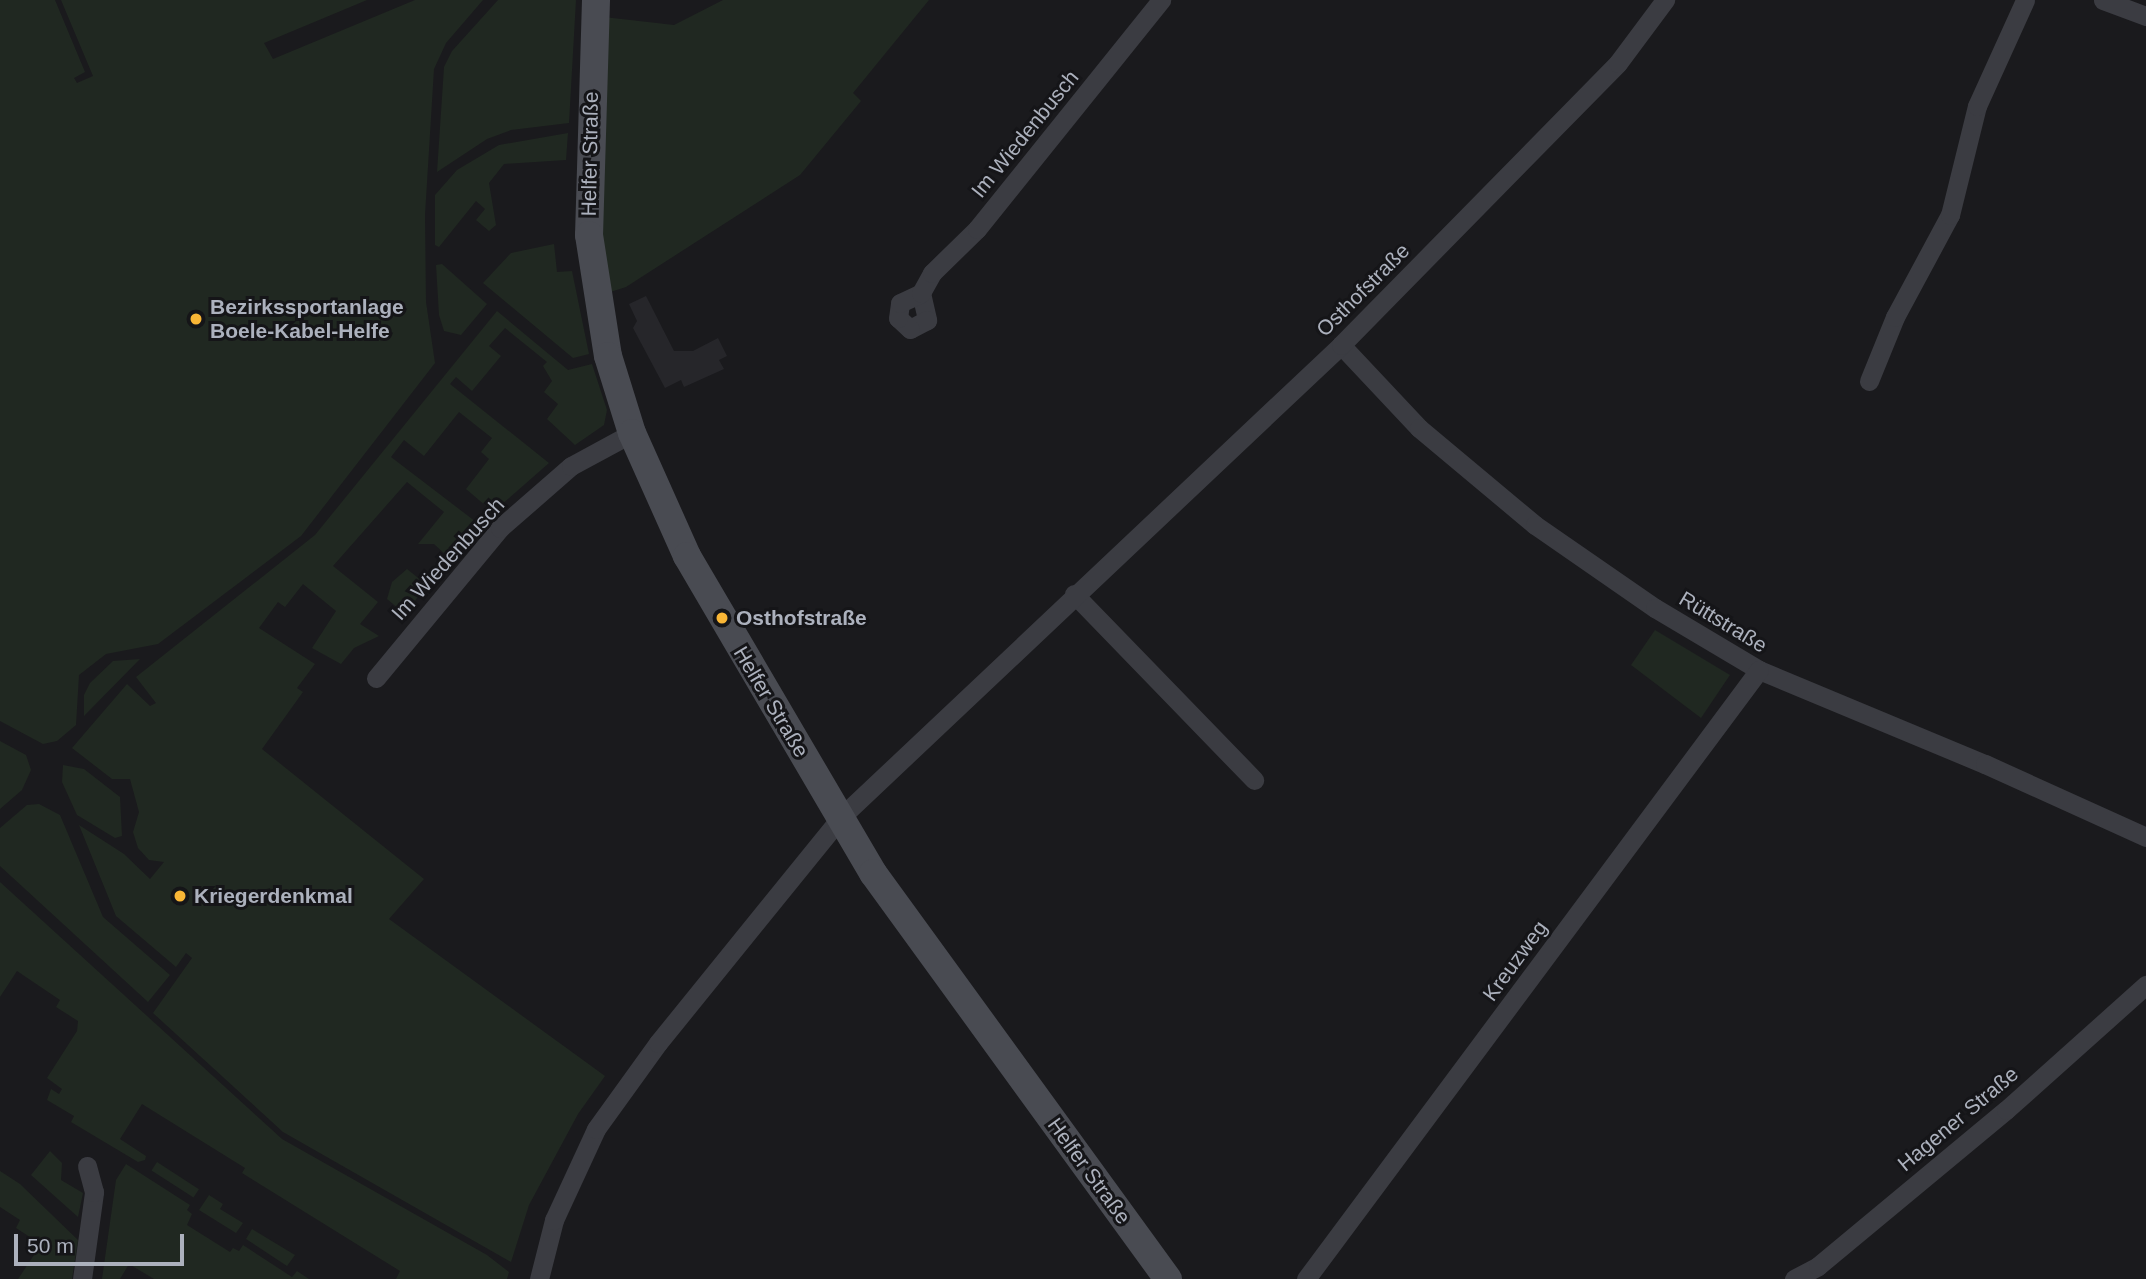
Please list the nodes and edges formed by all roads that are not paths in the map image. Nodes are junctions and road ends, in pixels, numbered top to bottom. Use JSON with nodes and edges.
{"nodes":[{"id":1,"x":596,"y":0,"type":"edge"},
{"id":2,"x":1161,"y":0,"type":"edge"},
{"id":3,"x":1665,"y":0,"type":"edge"},
{"id":4,"x":2025,"y":0,"type":"edge"},
{"id":5,"x":2104,"y":0,"type":"edge"},
{"id":6,"x":2146,"y":16,"type":"edge"},
{"id":7,"x":921,"y":293,"type":"dead end"},
{"id":8,"x":1342,"y":345,"type":"junction"},
{"id":9,"x":1868,"y":380,"type":"dead end"},
{"id":10,"x":632,"y":433,"type":"junction"},
{"id":11,"x":1074,"y":594,"type":"junction"},
{"id":12,"x":1759,"y":670,"type":"junction"},
{"id":13,"x":376,"y":678,"type":"dead end"},
{"id":14,"x":1254,"y":780,"type":"dead end"},
{"id":15,"x":840,"y":818,"type":"junction"},
{"id":16,"x":2146,"y":837,"type":"edge"},
{"id":17,"x":2146,"y":985,"type":"edge"},
{"id":18,"x":88,"y":1166,"type":"dead end"},
{"id":19,"x":82,"y":1279,"type":"edge"},
{"id":20,"x":539,"y":1279,"type":"edge"},
{"id":21,"x":1168,"y":1279,"type":"edge"},
{"id":22,"x":1307,"y":1279,"type":"edge"},
{"id":23,"x":1794,"y":1279,"type":"edge"}],
"edges":[{"from":1,"to":10,"type":"street","name":"Helfer Straße"},
{"from":2,"to":7,"type":"street","name":"Im Wiedenbusch"},
{"from":3,"to":8,"type":"street","name":"Osthofstraße"},
{"from":4,"to":9,"type":"street"},
{"from":5,"to":6,"type":"street"},
{"from":8,"to":11,"type":"street","name":"Osthofstraße"},
{"from":8,"to":12,"type":"street","name":"Rüttstraße"},
{"from":10,"to":13,"type":"street","name":"Im Wiedenbusch"},
{"from":10,"to":15,"type":"street","name":"Helfer Straße"},
{"from":11,"to":14,"type":"street"},
{"from":11,"to":15,"type":"street","name":"Osthofstraße"},
{"from":12,"to":16,"type":"street","name":"Rüttstraße"},
{"from":12,"to":22,"type":"street","name":"Kreuzweg"},
{"from":15,"to":20,"type":"street","name":"Osthofstraße"},
{"from":15,"to":21,"type":"street","name":"Helfer Straße"},
{"from":17,"to":23,"type":"street","name":"Hagener Straße"},
{"from":18,"to":19,"type":"street"}]}
